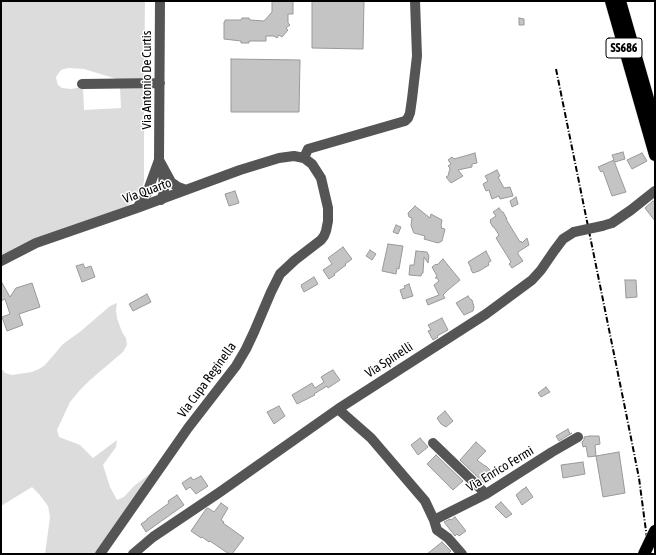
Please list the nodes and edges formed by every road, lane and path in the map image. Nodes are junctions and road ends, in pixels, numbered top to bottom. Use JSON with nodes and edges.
{"nodes":[{"id":1,"x":160,"y":1,"type":"edge"},
{"id":2,"x":415,"y":1,"type":"edge"},
{"id":3,"x":611,"y":1,"type":"edge"},
{"id":4,"x":620,"y":1,"type":"edge"},
{"id":5,"x":160,"y":83,"type":"junction"},
{"id":6,"x":82,"y":84,"type":"dead end"},
{"id":7,"x":642,"y":94,"type":"junction"},
{"id":8,"x":655,"y":123,"type":"edge"},
{"id":9,"x":655,"y":156,"type":"edge"},
{"id":10,"x":304,"y":158,"type":"junction"},
{"id":11,"x":159,"y":166,"type":"junction"},
{"id":12,"x":186,"y":190,"type":"junction"},
{"id":13,"x":655,"y":191,"type":"edge"},
{"id":14,"x":161,"y":200,"type":"junction"},
{"id":15,"x":137,"y":208,"type":"junction"},
{"id":16,"x":1,"y":261,"type":"edge"},
{"id":17,"x":338,"y":409,"type":"junction"},
{"id":18,"x":578,"y":437,"type":"dead end"},
{"id":19,"x":433,"y":443,"type":"dead end"},
{"id":20,"x":486,"y":494,"type":"junction"},
{"id":21,"x":434,"y":520,"type":"junction"},
{"id":22,"x":655,"y":531,"type":"edge"},
{"id":23,"x":100,"y":554,"type":"edge"},
{"id":24,"x":133,"y":554,"type":"edge"},
{"id":25,"x":462,"y":554,"type":"edge"},
{"id":26,"x":644,"y":554,"type":"edge"}],
"edges":[{"from":1,"to":5,"type":"street","name":"Via Antonio De Curtis"},
{"from":2,"to":10,"type":"street"},
{"from":3,"to":7,"type":"highway","number":"SS686"},
{"from":4,"to":7,"type":"highway","number":"SS686"},
{"from":5,"to":6,"type":"street"},
{"from":5,"to":11,"type":"street","name":"Via Antonio De Curtis"},
{"from":7,"to":8,"type":"highway","number":"SS686"},
{"from":7,"to":9,"type":"highway","number":"SS686"},
{"from":10,"to":12,"type":"street","name":"Via Quarto"},
{"from":10,"to":23,"type":"street","name":"Via Cupa Reginella"},
{"from":11,"to":12,"type":"street"},
{"from":11,"to":14,"type":"street"},
{"from":11,"to":15,"type":"street"},
{"from":12,"to":14,"type":"street","name":"Via Quarto"},
{"from":13,"to":17,"type":"street","name":"Via Spinelli","bridge":true},
{"from":14,"to":15,"type":"street","name":"Via Quarto"},
{"from":15,"to":16,"type":"street","name":"Via Quarto"},
{"from":17,"to":21,"type":"street"},
{"from":17,"to":24,"type":"street","name":"Via Spinelli"},
{"from":18,"to":20,"type":"street","name":"Via Enrico Fermi"},
{"from":19,"to":20,"type":"street"},
{"from":20,"to":21,"type":"street","name":"Via Enrico Fermi"},
{"from":21,"to":25,"type":"street"},
{"from":22,"to":26,"type":"highway","bridge":true}]}
